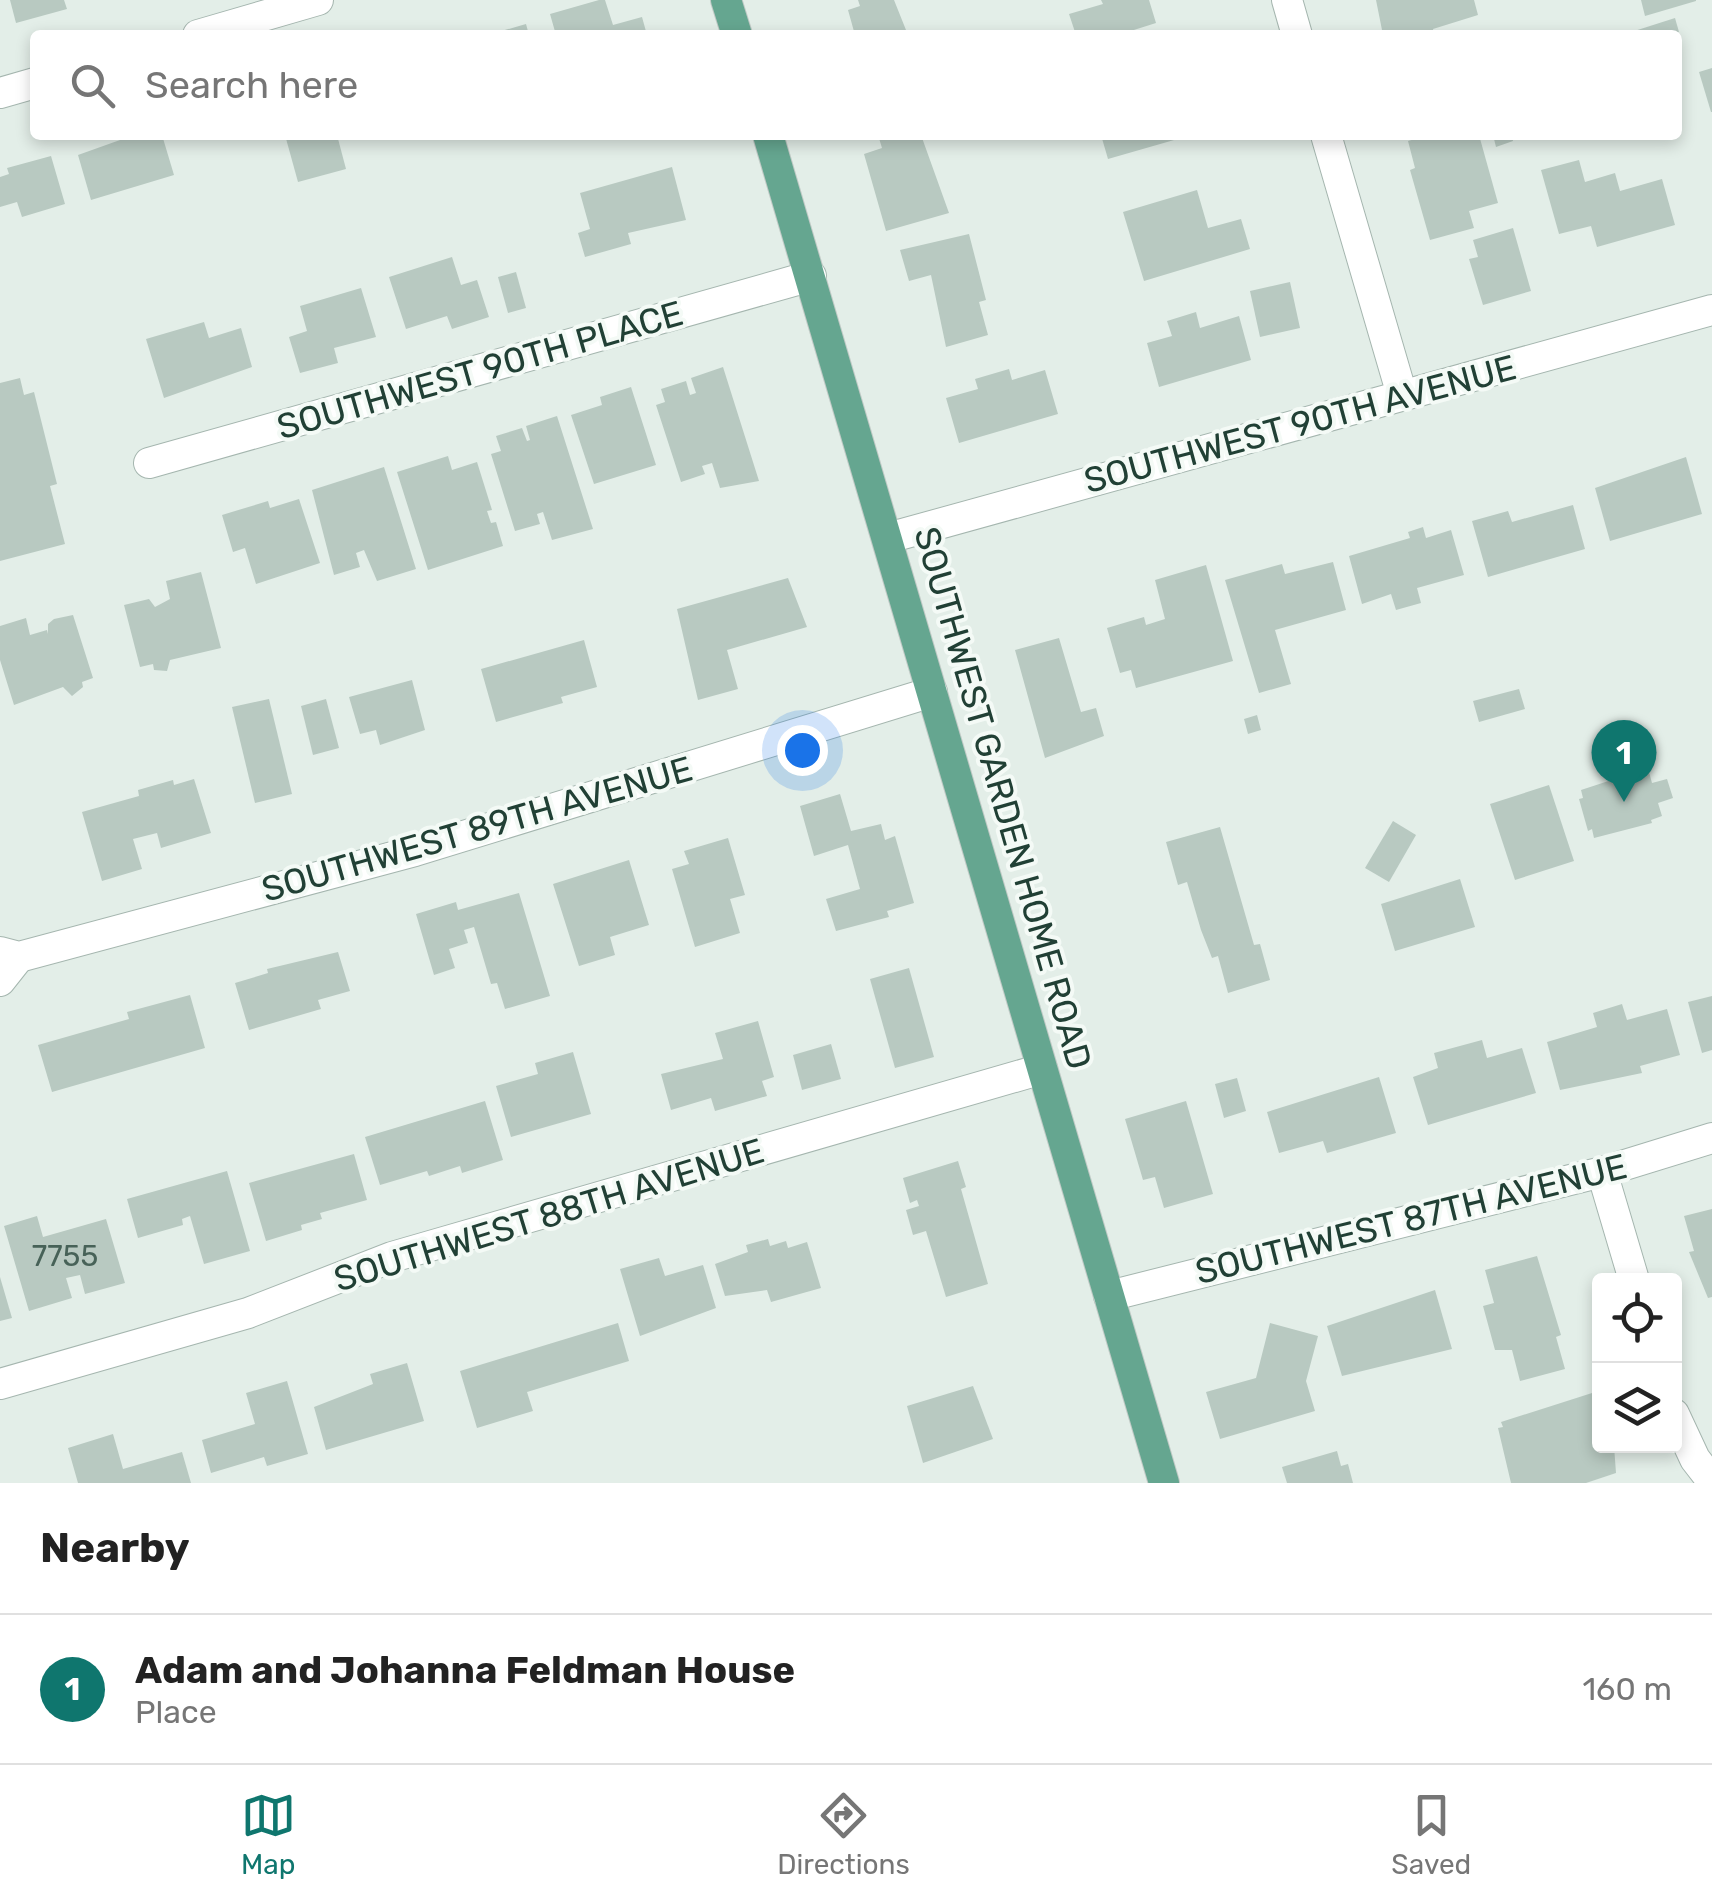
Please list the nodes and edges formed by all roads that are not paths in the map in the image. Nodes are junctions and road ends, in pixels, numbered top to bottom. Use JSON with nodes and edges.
{"nodes":[{"id":1,"x":318,"y":0,"type":"edge"},
{"id":2,"x":726,"y":0,"type":"edge"},
{"id":3,"x":1287,"y":0,"type":"edge"},
{"id":4,"x":215,"y":30,"type":"edge"},
{"id":5,"x":735,"y":30,"type":"edge"},
{"id":6,"x":1296,"y":30,"type":"edge"},
{"id":7,"x":30,"y":84,"type":"edge"},
{"id":8,"x":0,"y":93,"type":"edge"},
{"id":9,"x":770,"y":140,"type":"edge"},
{"id":10,"x":1327,"y":140,"type":"edge"},
{"id":11,"x":811,"y":276,"type":"junction"},
{"id":12,"x":1712,"y":310,"type":"edge"},
{"id":13,"x":1402,"y":395,"type":"junction"},
{"id":14,"x":149,"y":463,"type":"dead end"},
{"id":15,"x":888,"y":538,"type":"junction"},
{"id":16,"x":932,"y":692,"type":"junction"},
{"id":17,"x":6,"y":963,"type":"edge"},
{"id":18,"x":1042,"y":1069,"type":"junction"},
{"id":19,"x":1712,"y":1138,"type":"edge"},
{"id":20,"x":1602,"y":1172,"type":"junction"},
{"id":21,"x":1632,"y":1273,"type":"edge"},
{"id":22,"x":1109,"y":1296,"type":"junction"},
{"id":23,"x":0,"y":1384,"type":"edge"},
{"id":24,"x":1682,"y":1430,"type":"edge"},
{"id":25,"x":1712,"y":1481,"type":"edge"},
{"id":26,"x":1164,"y":1483,"type":"edge"}],
"edges":[{"from":1,"to":4,"type":"street"},
{"from":2,"to":5,"type":"main road"},
{"from":3,"to":6,"type":"street"},
{"from":7,"to":8,"type":"street"},
{"from":9,"to":11,"type":"main road","name":"SOUTHWEST GARDEN HOME ROAD"},
{"from":10,"to":13,"type":"street"},
{"from":11,"to":14,"type":"street","name":"SOUTHWEST 90TH PLACE"},
{"from":11,"to":15,"type":"main road","name":"SOUTHWEST GARDEN HOME ROAD"},
{"from":12,"to":13,"type":"street","name":"SOUTHWEST 90TH AVENUE"},
{"from":13,"to":15,"type":"street","name":"SOUTHWEST 90TH AVENUE"},
{"from":15,"to":16,"type":"main road","name":"SOUTHWEST GARDEN HOME ROAD"},
{"from":16,"to":17,"type":"street","name":"SOUTHWEST 89TH AVENUE"},
{"from":16,"to":18,"type":"main road","name":"SOUTHWEST GARDEN HOME ROAD"},
{"from":18,"to":22,"type":"main road","name":"SOUTHWEST GARDEN HOME ROAD"},
{"from":18,"to":23,"type":"street","name":"SOUTHWEST 88TH AVENUE"},
{"from":19,"to":20,"type":"street","name":"SOUTHWEST 87TH AVENUE"},
{"from":20,"to":21,"type":"street"},
{"from":20,"to":22,"type":"street","name":"SOUTHWEST 87TH AVENUE"},
{"from":22,"to":26,"type":"main road","name":"SOUTHWEST GARDEN HOME ROAD"},
{"from":24,"to":25,"type":"street"}]}
